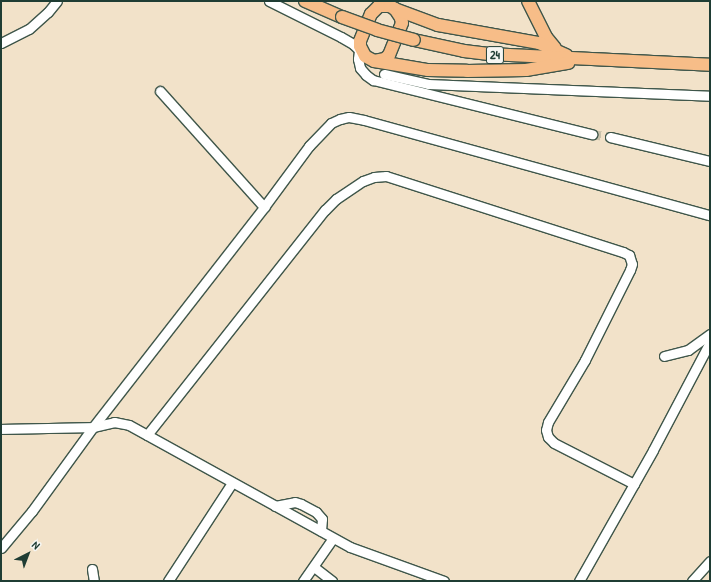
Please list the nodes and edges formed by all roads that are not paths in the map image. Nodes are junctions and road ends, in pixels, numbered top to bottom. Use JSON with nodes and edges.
{"nodes":[{"id":1,"x":57,"y":1,"type":"edge"},
{"id":2,"x":269,"y":1,"type":"edge"},
{"id":3,"x":306,"y":1,"type":"edge"},
{"id":4,"x":375,"y":1,"type":"edge"},
{"id":5,"x":528,"y":1,"type":"edge"},
{"id":6,"x":398,"y":10,"type":"edge"},
{"id":7,"x":371,"y":14,"type":"junction"},
{"id":8,"x":1,"y":43,"type":"edge"},
{"id":9,"x":557,"y":51,"type":"junction"},
{"id":10,"x":365,"y":52,"type":"junction"},
{"id":11,"x":577,"y":58,"type":"junction"},
{"id":12,"x":600,"y":59,"type":"junction"},
{"id":13,"x":710,"y":65,"type":"edge"},
{"id":14,"x":386,"y":69,"type":"junction"},
{"id":15,"x":160,"y":92,"type":"dead end"},
{"id":16,"x":710,"y":96,"type":"edge"},
{"id":17,"x":592,"y":134,"type":"tunnel mouth"},
{"id":18,"x":610,"y":137,"type":"tunnel mouth"},
{"id":19,"x":710,"y":161,"type":"edge"},
{"id":20,"x":264,"y":208,"type":"junction"},
{"id":21,"x":710,"y":215,"type":"edge"},
{"id":22,"x":710,"y":334,"type":"edge"},
{"id":23,"x":710,"y":342,"type":"edge"},
{"id":24,"x":664,"y":356,"type":"dead end"},
{"id":25,"x":93,"y":427,"type":"junction"},
{"id":26,"x":1,"y":429,"type":"edge"},
{"id":27,"x":146,"y":435,"type":"junction"},
{"id":28,"x":232,"y":483,"type":"junction"},
{"id":29,"x":634,"y":484,"type":"junction"},
{"id":30,"x":275,"y":506,"type":"junction"},
{"id":31,"x":321,"y":531,"type":"junction"},
{"id":32,"x":332,"y":538,"type":"junction"},
{"id":33,"x":1,"y":548,"type":"edge"},
{"id":34,"x":710,"y":561,"type":"edge"},
{"id":35,"x":314,"y":566,"type":"junction"},
{"id":36,"x":92,"y":569,"type":"dead end"},
{"id":37,"x":415,"y":572,"type":"junction"},
{"id":38,"x":94,"y":581,"type":"edge"},
{"id":39,"x":168,"y":581,"type":"edge"},
{"id":40,"x":303,"y":581,"type":"edge"},
{"id":41,"x":332,"y":581,"type":"edge"},
{"id":42,"x":426,"y":581,"type":"edge"},
{"id":43,"x":444,"y":581,"type":"edge"},
{"id":44,"x":580,"y":581,"type":"edge"},
{"id":45,"x":692,"y":581,"type":"edge"}],
"edges":[{"from":1,"to":8,"type":"street"},
{"from":2,"to":10,"type":"street"},
{"from":3,"to":11,"type":"main road","number":"24","bridge":true},
{"from":4,"to":6,"type":"street"},
{"from":4,"to":7,"type":"main road"},
{"from":5,"to":9,"type":"main road"},
{"from":6,"to":7,"type":"main road"},
{"from":6,"to":9,"type":"main road"},
{"from":6,"to":14,"type":"main road"},
{"from":7,"to":10,"type":"main road"},
{"from":9,"to":11,"type":"main road"},
{"from":10,"to":14,"type":"main road"},
{"from":10,"to":14,"type":"street"},
{"from":11,"to":12,"type":"main road","number":"24"},
{"from":12,"to":13,"type":"main road","number":"24"},
{"from":12,"to":14,"type":"main road"},
{"from":14,"to":16,"type":"street"},
{"from":14,"to":17,"type":"street"},
{"from":15,"to":20,"type":"street"},
{"from":18,"to":19,"type":"street"},
{"from":20,"to":21,"type":"street"},
{"from":20,"to":25,"type":"street"},
{"from":22,"to":24,"type":"street"},
{"from":23,"to":29,"type":"street"},
{"from":25,"to":26,"type":"street"},
{"from":25,"to":27,"type":"street"},
{"from":25,"to":33,"type":"street"},
{"from":27,"to":28,"type":"street"},
{"from":27,"to":29,"type":"street"},
{"from":28,"to":30,"type":"street"},
{"from":28,"to":39,"type":"street"},
{"from":29,"to":44,"type":"street"},
{"from":30,"to":31,"type":"street"},
{"from":30,"to":31,"type":"street"},
{"from":31,"to":32,"type":"street"},
{"from":32,"to":35,"type":"street"},
{"from":32,"to":37,"type":"street"},
{"from":34,"to":45,"type":"street"},
{"from":35,"to":40,"type":"street"},
{"from":35,"to":41,"type":"street"},
{"from":36,"to":38,"type":"street"},
{"from":37,"to":42,"type":"street"},
{"from":37,"to":43,"type":"street"}]}
